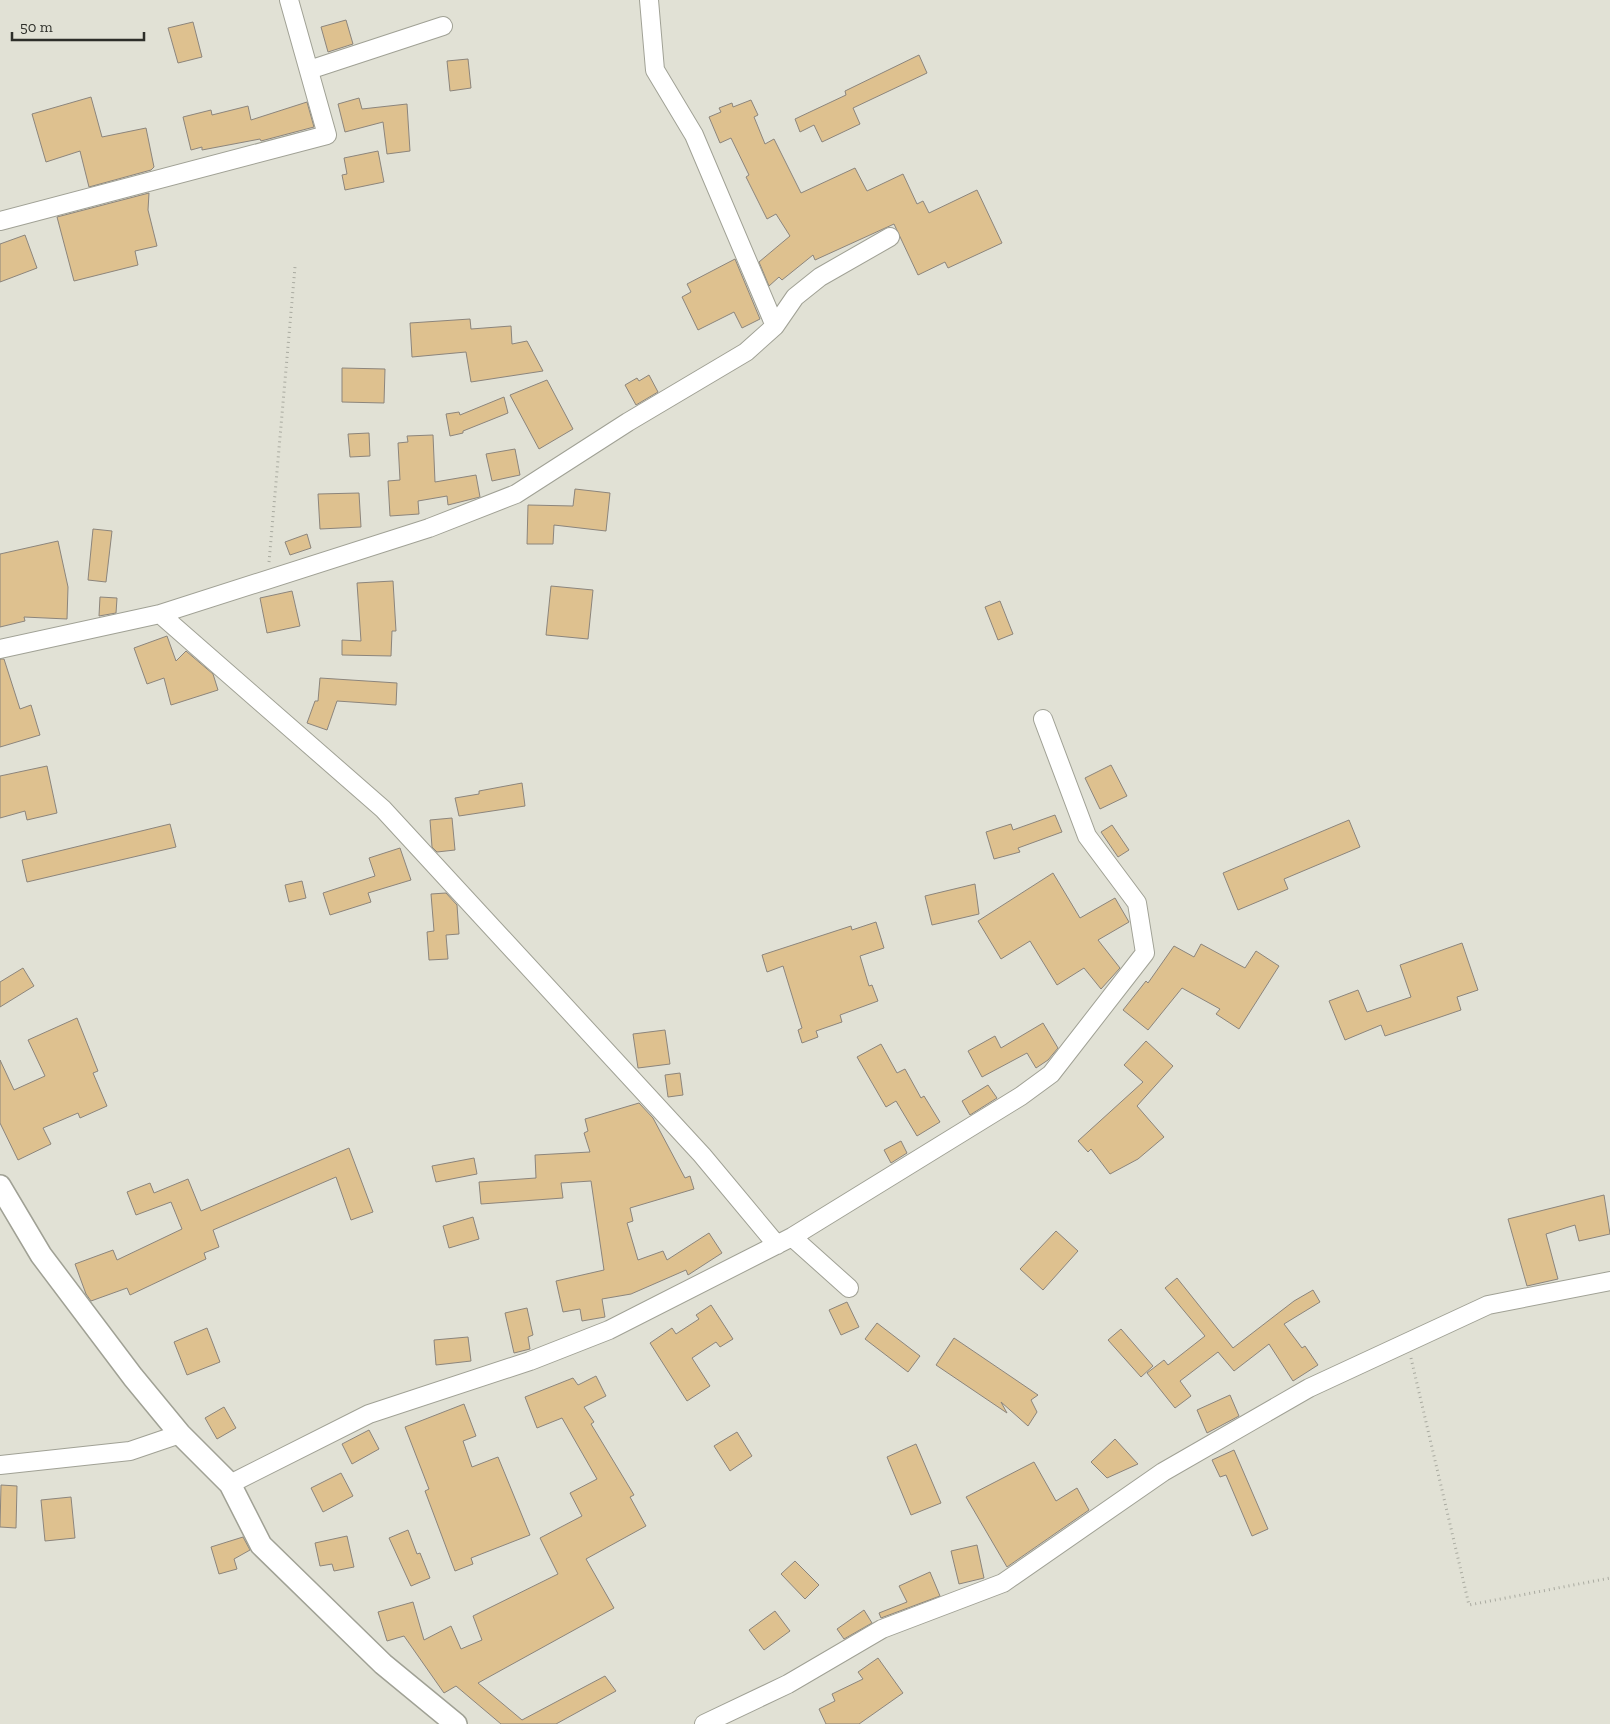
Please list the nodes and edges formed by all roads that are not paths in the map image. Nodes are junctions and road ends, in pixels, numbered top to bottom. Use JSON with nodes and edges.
{"nodes":[{"id":1,"x":289,"y":0,"type":"edge"},
{"id":2,"x":649,"y":0,"type":"edge"},
{"id":3,"x":443,"y":26,"type":"dead end"},
{"id":4,"x":309,"y":70,"type":"junction"},
{"id":5,"x":0,"y":221,"type":"edge"},
{"id":6,"x":890,"y":237,"type":"dead end"},
{"id":7,"x":775,"y":326,"type":"junction"},
{"id":8,"x":160,"y":614,"type":"junction"},
{"id":9,"x":0,"y":649,"type":"edge"},
{"id":10,"x":1043,"y":719,"type":"dead end"},
{"id":11,"x":0,"y":1186,"type":"edge"},
{"id":12,"x":785,"y":1241,"type":"junction"},
{"id":13,"x":1610,"y":1281,"type":"edge"},
{"id":14,"x":849,"y":1288,"type":"dead end"},
{"id":15,"x":180,"y":1434,"type":"junction"},
{"id":16,"x":0,"y":1465,"type":"edge"},
{"id":17,"x":230,"y":1484,"type":"junction"},
{"id":18,"x":456,"y":1724,"type":"edge"},
{"id":19,"x":704,"y":1724,"type":"edge"}],
"edges":[{"from":1,"to":4,"type":"street"},
{"from":2,"to":7,"type":"street"},
{"from":3,"to":4,"type":"street"},
{"from":4,"to":5,"type":"street"},
{"from":6,"to":7,"type":"street"},
{"from":7,"to":8,"type":"street"},
{"from":8,"to":9,"type":"street"},
{"from":8,"to":12,"type":"street"},
{"from":10,"to":12,"type":"street"},
{"from":11,"to":15,"type":"street"},
{"from":12,"to":14,"type":"street"},
{"from":12,"to":17,"type":"street"},
{"from":13,"to":19,"type":"street"},
{"from":15,"to":16,"type":"street"},
{"from":15,"to":17,"type":"street"},
{"from":17,"to":18,"type":"street"}]}
